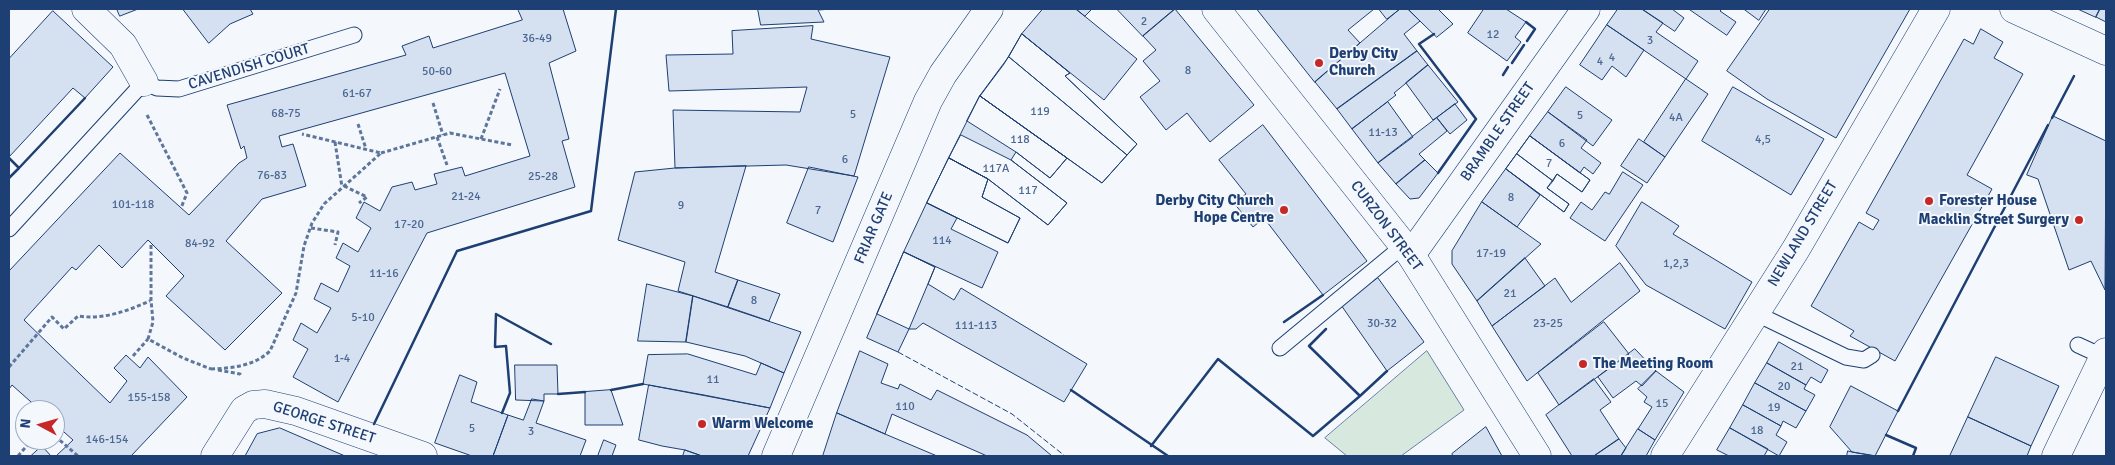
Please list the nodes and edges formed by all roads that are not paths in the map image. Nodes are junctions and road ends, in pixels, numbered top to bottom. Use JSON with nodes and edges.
{"nodes":[{"id":1,"x":86,"y":9,"type":"edge"},
{"id":2,"x":989,"y":9,"type":"edge"},
{"id":3,"x":1216,"y":9,"type":"edge"},
{"id":4,"x":1586,"y":9,"type":"edge"},
{"id":5,"x":1936,"y":9,"type":"edge"},
{"id":6,"x":2014,"y":9,"type":"edge"},
{"id":7,"x":354,"y":35,"type":"dead end"},
{"id":8,"x":2106,"y":50,"type":"edge"},
{"id":9,"x":140,"y":86,"type":"junction"},
{"id":10,"x":9,"y":229,"type":"edge"},
{"id":11,"x":1407,"y":251,"type":"junction"},
{"id":12,"x":1755,"y":313,"type":"junction"},
{"id":13,"x":2078,"y":346,"type":"dead end"},
{"id":14,"x":1280,"y":348,"type":"dead end"},
{"id":15,"x":2105,"y":354,"type":"edge"},
{"id":16,"x":1872,"y":355,"type":"dead end"},
{"id":17,"x":384,"y":450,"type":"edge"},
{"id":18,"x":215,"y":456,"type":"edge"},
{"id":19,"x":423,"y":456,"type":"edge"},
{"id":20,"x":776,"y":456,"type":"edge"},
{"id":21,"x":1537,"y":456,"type":"edge"},
{"id":22,"x":1665,"y":456,"type":"edge"},
{"id":23,"x":2056,"y":456,"type":"edge"}],
"edges":[{"from":1,"to":9,"type":"street"},
{"from":2,"to":20,"type":"street","name":"FRIAR GATE"},
{"from":3,"to":11,"type":"street","name":"CURZON STREET"},
{"from":4,"to":11,"type":"street","name":"BRAMBLE STREET"},
{"from":5,"to":12,"type":"street","name":"NEWLAND STREET"},
{"from":6,"to":8,"type":"street"},
{"from":7,"to":9,"type":"lane","name":"CAVENDISH COURT"},
{"from":9,"to":10,"type":"lane"},
{"from":11,"to":14,"type":"lane"},
{"from":11,"to":21,"type":"street","name":"CURZON STREET"},
{"from":12,"to":16,"type":"lane"},
{"from":12,"to":22,"type":"street","name":"NEWLAND STREET"},
{"from":13,"to":15,"type":"lane"},
{"from":15,"to":23,"type":"street"},
{"from":17,"to":18,"type":"street","name":"GEORGE STREET"},
{"from":17,"to":19,"type":"street","name":"GEORGE STREET"}]}
